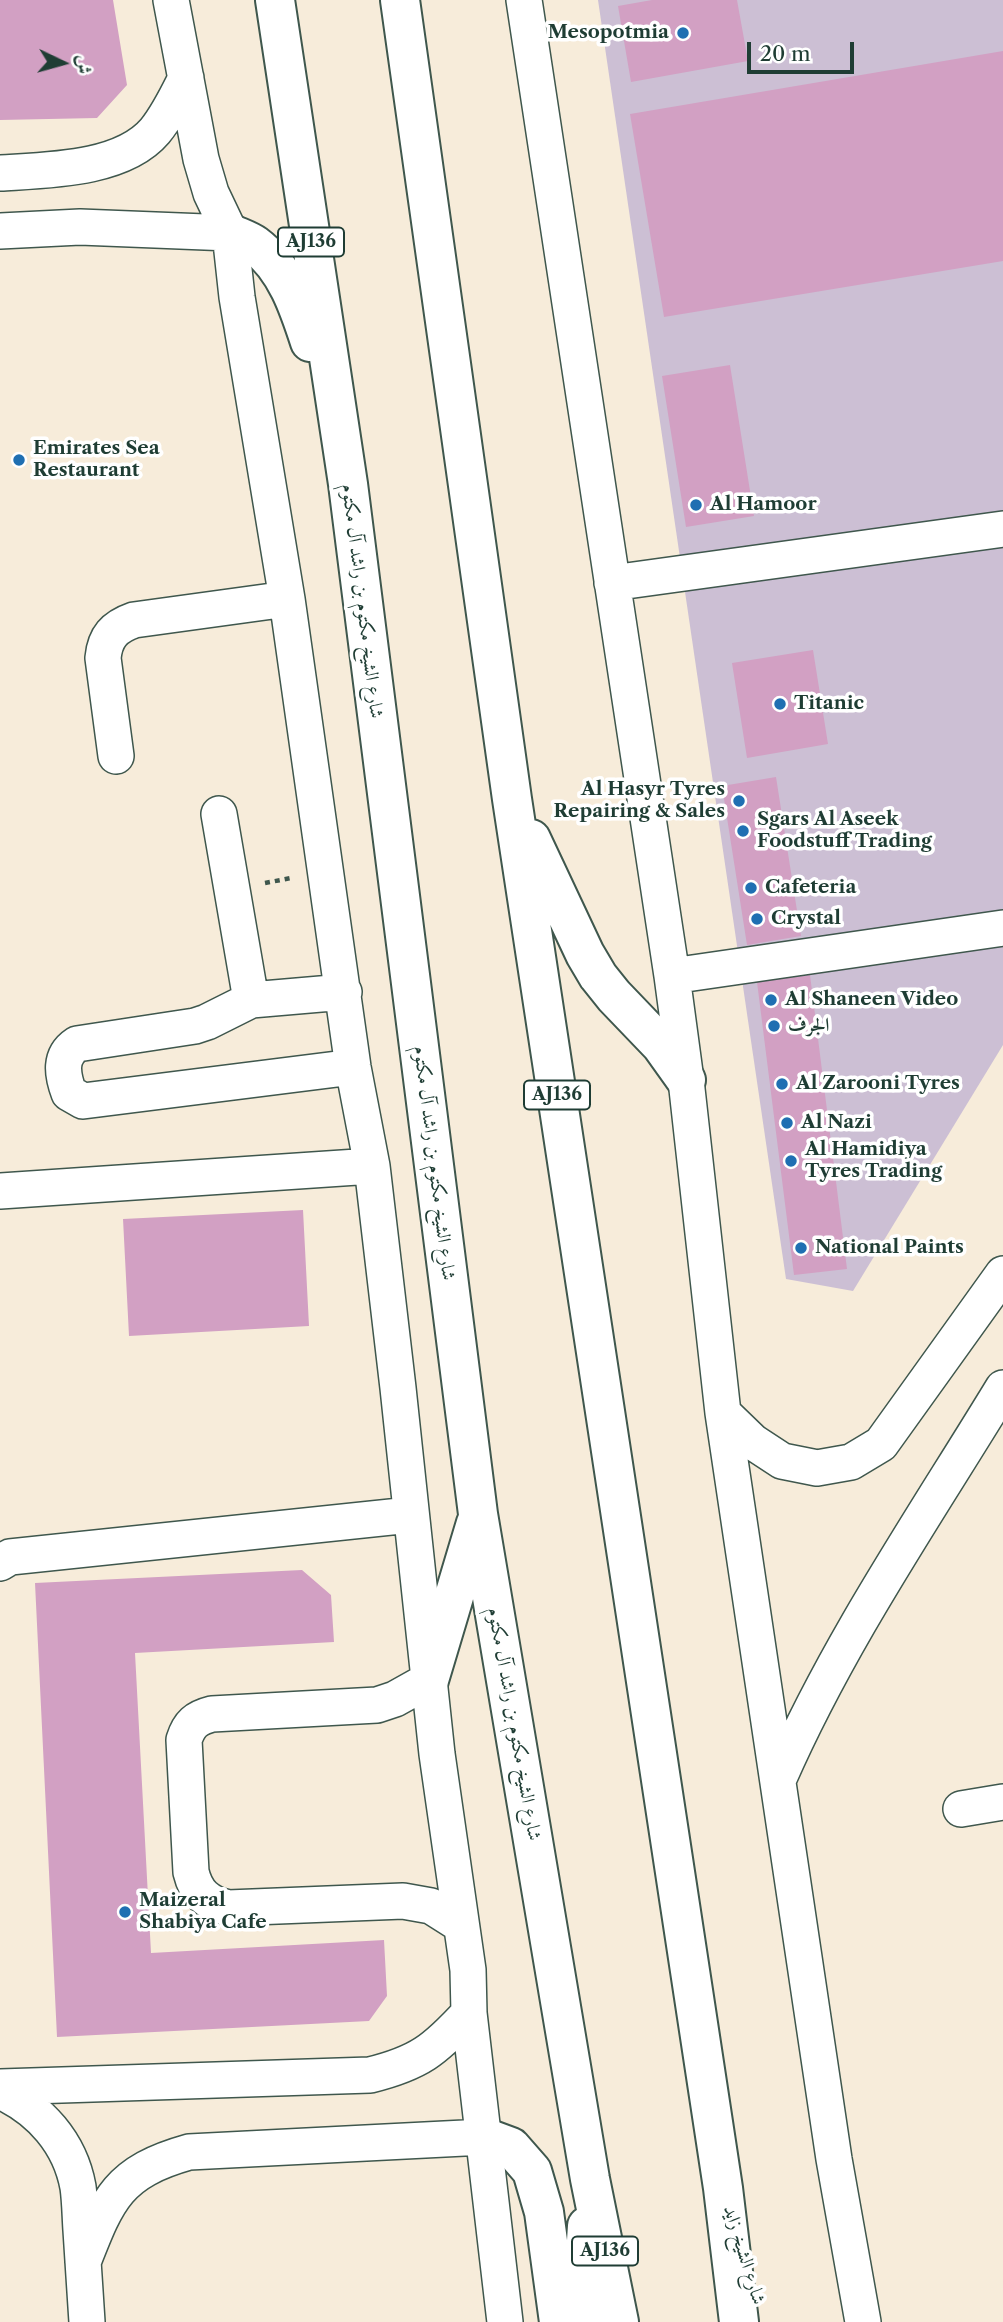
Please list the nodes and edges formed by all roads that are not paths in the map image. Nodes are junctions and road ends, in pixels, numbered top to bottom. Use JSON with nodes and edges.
{"nodes":[{"id":1,"x":171,"y":0,"type":"edge"},
{"id":2,"x":275,"y":0,"type":"edge"},
{"id":3,"x":400,"y":0,"type":"edge"},
{"id":4,"x":524,"y":0,"type":"edge"},
{"id":5,"x":186,"y":78,"type":"junction"},
{"id":6,"x":0,"y":173,"type":"edge"},
{"id":7,"x":0,"y":231,"type":"edge"},
{"id":8,"x":230,"y":233,"type":"junction"},
{"id":9,"x":339,"y":429,"type":"junction"},
{"id":10,"x":1003,"y":529,"type":"edge"},
{"id":11,"x":612,"y":583,"type":"junction"},
{"id":12,"x":287,"y":599,"type":"junction"},
{"id":13,"x":116,"y":756,"type":"dead end"},
{"id":14,"x":512,"y":799,"type":"junction"},
{"id":15,"x":219,"y":814,"type":"dead end"},
{"id":16,"x":1003,"y":928,"type":"edge"},
{"id":17,"x":672,"y":976,"type":"junction"},
{"id":18,"x":344,"y":992,"type":"junction"},
{"id":19,"x":251,"y":1000,"type":"junction"},
{"id":20,"x":353,"y":1067,"type":"junction"},
{"id":21,"x":686,"y":1080,"type":"junction"},
{"id":22,"x":372,"y":1166,"type":"junction"},
{"id":23,"x":0,"y":1191,"type":"edge"},
{"id":24,"x":1003,"y":1274,"type":"edge"},
{"id":25,"x":1003,"y":1388,"type":"edge"},
{"id":26,"x":723,"y":1413,"type":"junction"},
{"id":27,"x":478,"y":1514,"type":"junction"},
{"id":28,"x":410,"y":1516,"type":"junction"},
{"id":29,"x":0,"y":1563,"type":"edge"},
{"id":30,"x":429,"y":1680,"type":"junction"},
{"id":31,"x":779,"y":1779,"type":"junction"},
{"id":32,"x":1003,"y":1802,"type":"edge"},
{"id":33,"x":961,"y":1809,"type":"dead end"},
{"id":34,"x":461,"y":1924,"type":"junction"},
{"id":35,"x":469,"y":2013,"type":"junction"},
{"id":36,"x":0,"y":2089,"type":"edge"},
{"id":37,"x":484,"y":2137,"type":"junction"},
{"id":38,"x":590,"y":2179,"type":"junction"},
{"id":39,"x":723,"y":2189,"type":"junction"},
{"id":40,"x":83,"y":2262,"type":"junction"},
{"id":41,"x":86,"y":2320,"type":"edge"},
{"id":42,"x":505,"y":2322,"type":"edge"},
{"id":43,"x":559,"y":2322,"type":"edge"},
{"id":44,"x":585,"y":2322,"type":"edge"},
{"id":45,"x":619,"y":2322,"type":"edge"},
{"id":46,"x":739,"y":2322,"type":"edge"},
{"id":47,"x":764,"y":2322,"type":"edge"},
{"id":48,"x":863,"y":2322,"type":"edge"}],
"edges":[{"from":1,"to":5,"type":"street"},
{"from":2,"to":9,"type":"main road","name":"شارع الشيخ مكتوم بن راشد آل مكتوم","number":"AJ136"},
{"from":3,"to":14,"type":"main road","number":"AJ136"},
{"from":4,"to":11,"type":"street"},
{"from":5,"to":6,"type":"street"},
{"from":5,"to":8,"type":"street"},
{"from":7,"to":8,"type":"street"},
{"from":8,"to":9,"type":"main road"},
{"from":8,"to":12,"type":"street"},
{"from":9,"to":27,"type":"main road","name":"شارع الشيخ مكتوم بن راشد آل مكتوم","number":"AJ136"},
{"from":10,"to":11,"type":"street"},
{"from":11,"to":17,"type":"street"},
{"from":12,"to":13,"type":"street"},
{"from":12,"to":18,"type":"street"},
{"from":14,"to":21,"type":"main road"},
{"from":14,"to":39,"type":"main road","number":"AJ136"},
{"from":15,"to":19,"type":"street"},
{"from":16,"to":17,"type":"street"},
{"from":17,"to":21,"type":"street"},
{"from":18,"to":19,"type":"street"},
{"from":18,"to":20,"type":"street"},
{"from":19,"to":20,"type":"street"},
{"from":20,"to":22,"type":"street"},
{"from":21,"to":26,"type":"street"},
{"from":22,"to":23,"type":"street"},
{"from":22,"to":28,"type":"street"},
{"from":24,"to":26,"type":"street"},
{"from":25,"to":31,"type":"street"},
{"from":26,"to":31,"type":"street"},
{"from":27,"to":30,"type":"main road"},
{"from":27,"to":38,"type":"main road","name":"شارع الشيخ مكتوم بن راشد آل مكتوم","number":"AJ136"},
{"from":28,"to":29,"type":"street"},
{"from":28,"to":30,"type":"street"},
{"from":30,"to":34,"type":"street"},
{"from":30,"to":34,"type":"street"},
{"from":31,"to":48,"type":"street"},
{"from":32,"to":33,"type":"street"},
{"from":34,"to":35,"type":"street"},
{"from":35,"to":36,"type":"street"},
{"from":35,"to":37,"type":"street"},
{"from":36,"to":40,"type":"street"},
{"from":37,"to":40,"type":"street"},
{"from":37,"to":42,"type":"street"},
{"from":37,"to":43,"type":"main road"},
{"from":38,"to":44,"type":"main road"},
{"from":38,"to":45,"type":"main road","name":"شارع الشيخ مكتوم بن راشد آل مكتوم","number":"AJ136"},
{"from":39,"to":46,"type":"main road","number":"AJ136"},
{"from":39,"to":47,"type":"main road","name":"شارع الشيخ زايد"},
{"from":40,"to":41,"type":"street"}]}
